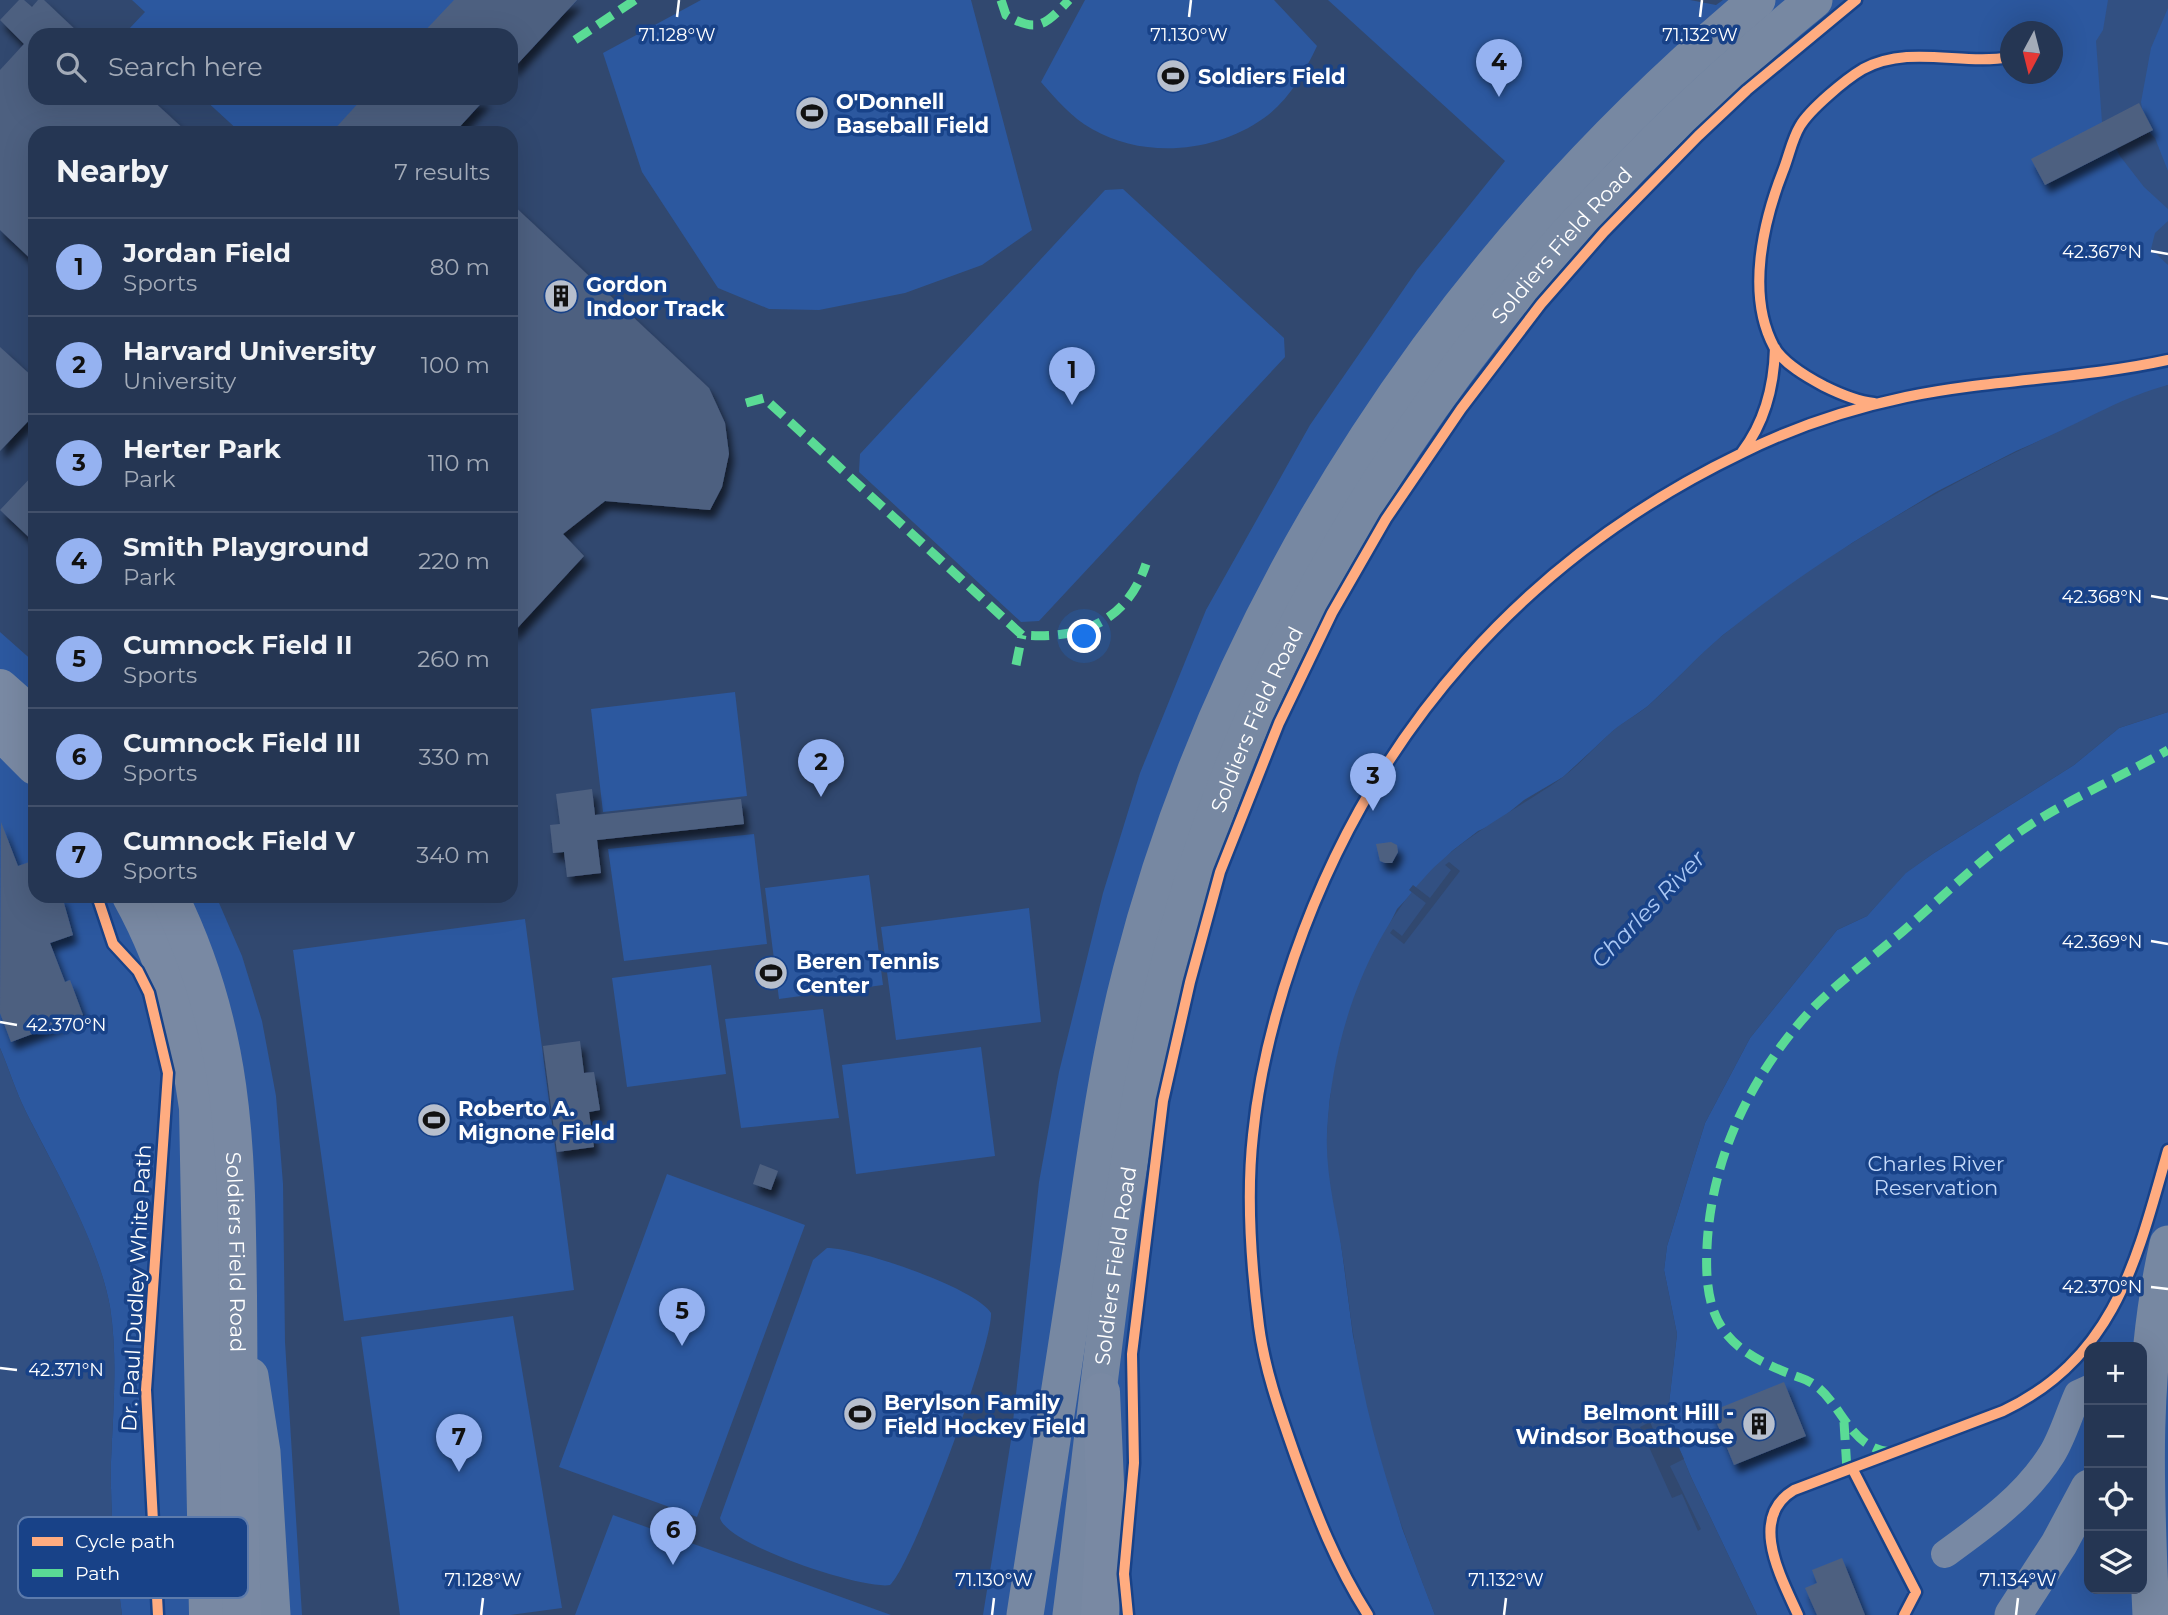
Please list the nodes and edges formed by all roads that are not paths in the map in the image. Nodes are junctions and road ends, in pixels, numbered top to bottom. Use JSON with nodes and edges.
{"nodes":[{"id":1,"x":1757,"y":0,"type":"edge"},
{"id":2,"x":1814,"y":0,"type":"edge"},
{"id":3,"x":1467,"y":299,"type":"junction"},
{"id":4,"x":1496,"y":319,"type":"junction"},
{"id":5,"x":0,"y":688,"type":"edge"},
{"id":6,"x":9,"y":729,"type":"edge"},
{"id":7,"x":28,"y":756,"type":"edge"},
{"id":8,"x":134,"y":903,"type":"edge"},
{"id":9,"x":172,"y":903,"type":"edge"},
{"id":10,"x":2168,"y":1244,"type":"edge"},
{"id":11,"x":237,"y":1290,"type":"junction"},
{"id":12,"x":2147,"y":1356,"type":"edge"},
{"id":13,"x":2084,"y":1391,"type":"edge"},
{"id":14,"x":1101,"y":1392,"type":"junction"},
{"id":15,"x":2145,"y":1405,"type":"edge"},
{"id":16,"x":2084,"y":1498,"type":"edge"},
{"id":17,"x":206,"y":1517,"type":"edge"},
{"id":18,"x":240,"y":1517,"type":"edge"},
{"id":19,"x":1945,"y":1554,"type":"dead end"},
{"id":20,"x":272,"y":1615,"type":"edge"},
{"id":21,"x":1025,"y":1615,"type":"edge"},
{"id":22,"x":1071,"y":1615,"type":"edge"},
{"id":23,"x":1100,"y":1615,"type":"edge"},
{"id":24,"x":2013,"y":1615,"type":"edge"},
{"id":25,"x":2151,"y":1615,"type":"edge"}],
"edges":[{"from":1,"to":3,"type":"main road","name":"Soldiers Field Road"},
{"from":2,"to":4,"type":"main road","name":"Soldiers Field Road"},
{"from":3,"to":4,"type":"lane"},
{"from":3,"to":21,"type":"main road","name":"Soldiers Field Road"},
{"from":4,"to":14,"type":"main road","name":"Soldiers Field Road"},
{"from":5,"to":6,"type":"highway"},
{"from":6,"to":7,"type":"highway"},
{"from":8,"to":17,"type":"highway","name":"Soldiers Field Road"},
{"from":9,"to":11,"type":"highway","name":"Soldiers Field Road"},
{"from":10,"to":12,"type":"main road"},
{"from":11,"to":18,"type":"highway"},
{"from":11,"to":20,"type":"main road","name":"Soldiers Field Road"},
{"from":13,"to":19,"type":"lane"},
{"from":14,"to":22,"type":"main road","name":"Soldiers Field Road"},
{"from":14,"to":23,"type":"highway"},
{"from":15,"to":25,"type":"main road"},
{"from":16,"to":24,"type":"main road"}]}
